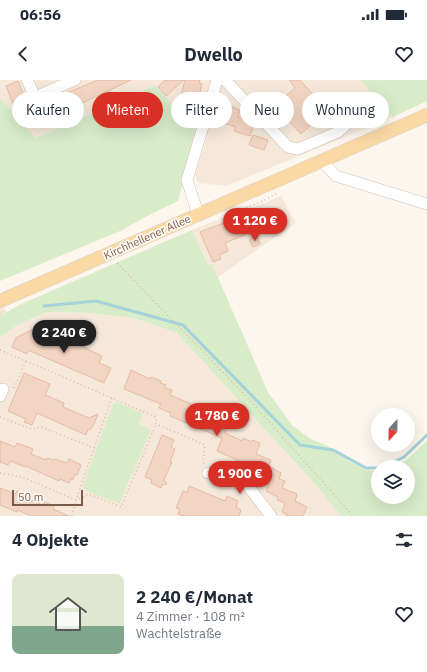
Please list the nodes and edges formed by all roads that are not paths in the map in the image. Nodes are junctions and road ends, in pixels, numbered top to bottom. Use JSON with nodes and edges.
{"nodes":[{"id":1,"x":27,"y":80,"type":"edge"},
{"id":2,"x":75,"y":80,"type":"edge"},
{"id":3,"x":217,"y":80,"type":"edge"},
{"id":4,"x":225,"y":80,"type":"edge"},
{"id":5,"x":427,"y":115,"type":"edge"},
{"id":6,"x":342,"y":128,"type":"edge"},
{"id":7,"x":322,"y":161,"type":"junction"},
{"id":8,"x":427,"y":204,"type":"edge"},
{"id":9,"x":198,"y":214,"type":"junction"},
{"id":10,"x":0,"y":302,"type":"edge"},
{"id":11,"x":208,"y":473,"type":"road end"},
{"id":12,"x":270,"y":516,"type":"edge"}],
"edges":[{"from":1,"to":2,"type":"street"},
{"from":3,"to":9,"type":"street"},
{"from":4,"to":6,"type":"street"},
{"from":5,"to":7,"type":"main road","name":"Kirchhellener Allee"},
{"from":7,"to":8,"type":"street"},
{"from":7,"to":9,"type":"main road","name":"Kirchhellener Allee"},
{"from":9,"to":10,"type":"main road","name":"Kirchhellener Allee"},
{"from":11,"to":12,"type":"street"}]}
